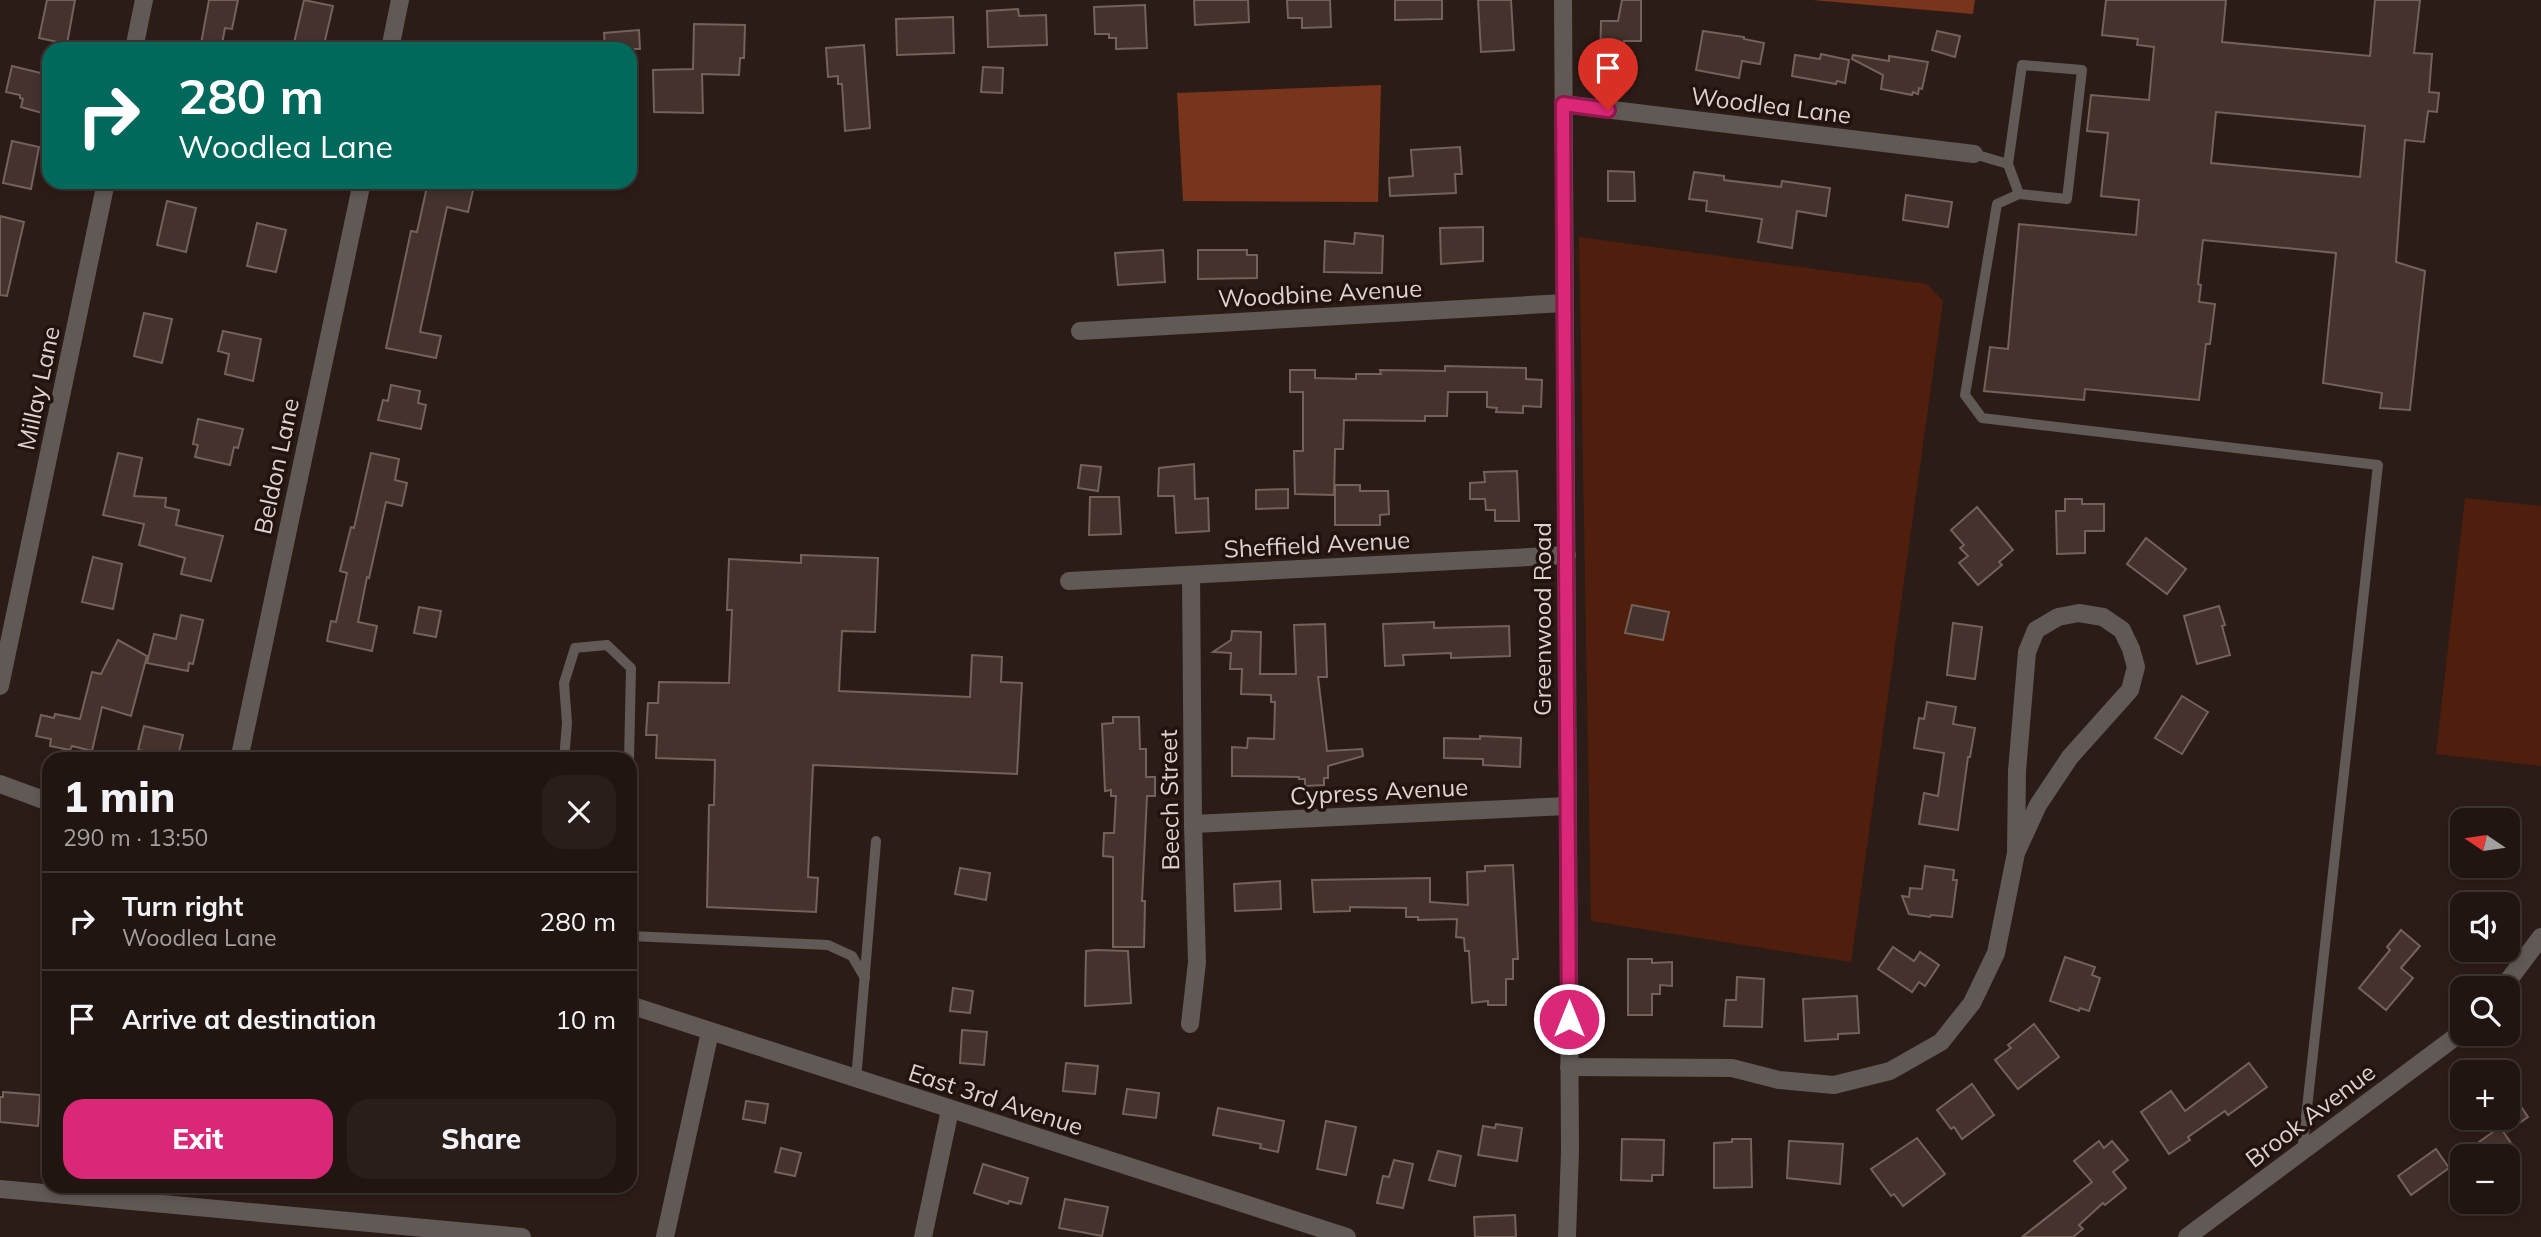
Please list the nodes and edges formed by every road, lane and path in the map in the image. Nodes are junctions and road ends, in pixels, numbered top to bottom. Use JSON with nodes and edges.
{"nodes":[{"id":1,"x":144,"y":0,"type":"edge"},
{"id":2,"x":400,"y":0,"type":"edge"},
{"id":3,"x":1563,"y":0,"type":"edge"},
{"id":4,"x":135,"y":42,"type":"edge"},
{"id":5,"x":391,"y":42,"type":"edge"},
{"id":6,"x":1563,"y":104,"type":"junction"},
{"id":7,"x":1974,"y":153,"type":"joint"},
{"id":8,"x":2008,"y":164,"type":"junction"},
{"id":9,"x":105,"y":189,"type":"edge"},
{"id":10,"x":361,"y":189,"type":"edge"},
{"id":11,"x":2019,"y":194,"type":"junction"},
{"id":12,"x":1564,"y":303,"type":"junction"},
{"id":13,"x":1080,"y":331,"type":"dead end"},
{"id":14,"x":1567,"y":555,"type":"junction"},
{"id":15,"x":1191,"y":576,"type":"junction"},
{"id":16,"x":1069,"y":581,"type":"dead end"},
{"id":17,"x":0,"y":686,"type":"edge"},
{"id":18,"x":241,"y":752,"type":"edge"},
{"id":19,"x":565,"y":752,"type":"edge"},
{"id":20,"x":629,"y":752,"type":"edge"},
{"id":21,"x":0,"y":785,"type":"edge"},
{"id":22,"x":42,"y":800,"type":"edge"},
{"id":23,"x":1567,"y":806,"type":"junction"},
{"id":24,"x":1193,"y":824,"type":"junction"},
{"id":25,"x":876,"y":841,"type":"dead end"},
{"id":26,"x":2016,"y":853,"type":"junction"},
{"id":27,"x":637,"y":936,"type":"edge"},
{"id":28,"x":2541,"y":937,"type":"edge"},
{"id":29,"x":2512,"y":976,"type":"edge"},
{"id":30,"x":864,"y":978,"type":"junction"},
{"id":31,"x":637,"y":1007,"type":"edge"},
{"id":32,"x":1190,"y":1024,"type":"dead end"},
{"id":33,"x":710,"y":1032,"type":"junction"},
{"id":34,"x":2450,"y":1040,"type":"edge"},
{"id":35,"x":1569,"y":1067,"type":"junction"},
{"id":36,"x":856,"y":1080,"type":"junction"},
{"id":37,"x":950,"y":1110,"type":"junction"},
{"id":38,"x":2302,"y":1153,"type":"junction"},
{"id":39,"x":0,"y":1189,"type":"edge"},
{"id":40,"x":392,"y":1231,"type":"edge"},
{"id":41,"x":522,"y":1237,"type":"edge"},
{"id":42,"x":665,"y":1237,"type":"edge"},
{"id":43,"x":923,"y":1237,"type":"edge"},
{"id":44,"x":1347,"y":1237,"type":"edge"},
{"id":45,"x":1567,"y":1237,"type":"edge"},
{"id":46,"x":2187,"y":1237,"type":"edge"}],
"edges":[{"from":1,"to":4,"type":"street"},
{"from":2,"to":5,"type":"street"},
{"from":3,"to":6,"type":"street","name":"Greenwood Road"},
{"from":6,"to":7,"type":"street","name":"Woodlea Lane"},
{"from":6,"to":12,"type":"street","name":"Greenwood Road"},
{"from":7,"to":8,"type":"lane"},
{"from":8,"to":11,"type":"lane"},
{"from":8,"to":11,"type":"lane"},
{"from":9,"to":17,"type":"street","name":"Millay Lane"},
{"from":10,"to":18,"type":"street","name":"Beldon Lane"},
{"from":11,"to":38,"type":"lane"},
{"from":12,"to":13,"type":"street","name":"Woodbine Avenue"},
{"from":12,"to":14,"type":"street","name":"Greenwood Road"},
{"from":14,"to":15,"type":"street","name":"Sheffield Avenue"},
{"from":14,"to":23,"type":"street","name":"Greenwood Road"},
{"from":15,"to":16,"type":"street","name":"Sheffield Avenue"},
{"from":15,"to":24,"type":"street","name":"Beech Street"},
{"from":19,"to":20,"type":"lane"},
{"from":21,"to":22,"type":"street"},
{"from":23,"to":24,"type":"street","name":"Cypress Avenue"},
{"from":23,"to":35,"type":"street","name":"Greenwood Road"},
{"from":24,"to":32,"type":"street","name":"Beech Street"},
{"from":25,"to":30,"type":"lane"},
{"from":26,"to":26,"type":"street"},
{"from":26,"to":35,"type":"street"},
{"from":27,"to":30,"type":"lane"},
{"from":28,"to":29,"type":"street"},
{"from":30,"to":36,"type":"lane"},
{"from":31,"to":33,"type":"street","name":"East 3rd Avenue"},
{"from":33,"to":36,"type":"street","name":"East 3rd Avenue"},
{"from":33,"to":42,"type":"street"},
{"from":34,"to":38,"type":"street","name":"Brook Avenue"},
{"from":35,"to":45,"type":"street","name":"Greenwood Road"},
{"from":36,"to":37,"type":"street","name":"East 3rd Avenue"},
{"from":37,"to":43,"type":"street"},
{"from":37,"to":44,"type":"street","name":"East 3rd Avenue"},
{"from":38,"to":46,"type":"street","name":"Brook Avenue"},
{"from":39,"to":40,"type":"street"},
{"from":40,"to":41,"type":"street"}]}
